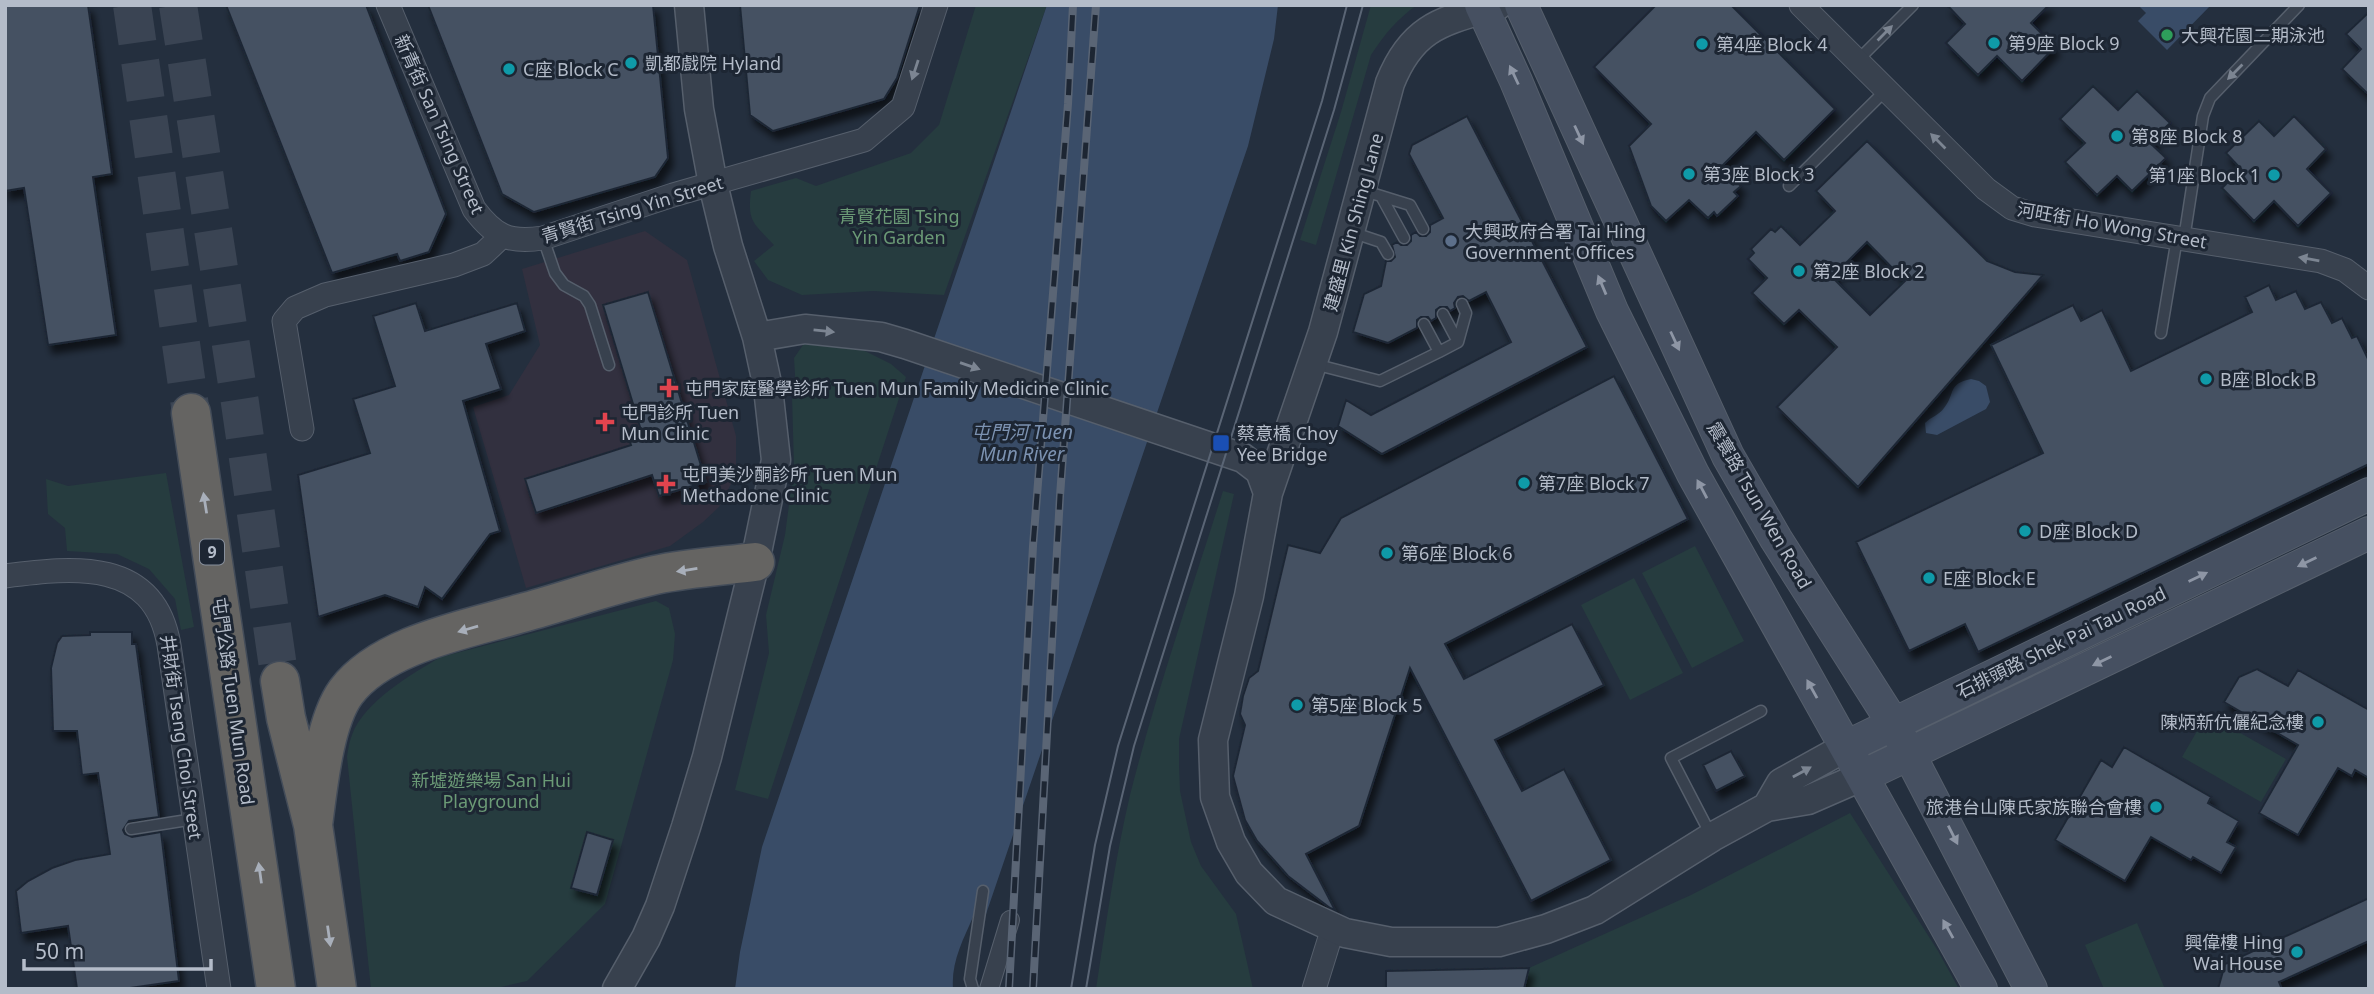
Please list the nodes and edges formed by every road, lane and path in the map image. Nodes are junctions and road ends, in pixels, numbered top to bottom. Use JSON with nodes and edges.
{"nodes":[{"id":1,"x":388,"y":5,"type":"edge"},
{"id":2,"x":689,"y":5,"type":"edge"},
{"id":3,"x":936,"y":5,"type":"edge"},
{"id":4,"x":1521,"y":5,"type":"edge"},
{"id":5,"x":1801,"y":5,"type":"edge"},
{"id":6,"x":1913,"y":5,"type":"edge"},
{"id":7,"x":2299,"y":5,"type":"edge"},
{"id":8,"x":1487,"y":7,"type":"edge"},
{"id":9,"x":1857,"y":61,"type":"junction"},
{"id":10,"x":1886,"y":90,"type":"junction"},
{"id":11,"x":713,"y":184,"type":"junction"},
{"id":12,"x":1789,"y":186,"type":"dead end"},
{"id":13,"x":1371,"y":193,"type":"junction"},
{"id":14,"x":1423,"y":229,"type":"dead end"},
{"id":15,"x":1350,"y":232,"type":"junction"},
{"id":16,"x":501,"y":236,"type":"junction"},
{"id":17,"x":543,"y":238,"type":"junction"},
{"id":18,"x":2181,"y":238,"type":"junction"},
{"id":19,"x":1404,"y":239,"type":"dead end"},
{"id":20,"x":1388,"y":254,"type":"dead end"},
{"id":21,"x":2369,"y":289,"type":"edge"},
{"id":22,"x":1462,"y":304,"type":"dead end"},
{"id":23,"x":1443,"y":314,"type":"dead end"},
{"id":24,"x":1424,"y":324,"type":"dead end"},
{"id":25,"x":2161,"y":333,"type":"dead end"},
{"id":26,"x":757,"y":337,"type":"junction"},
{"id":27,"x":1458,"y":342,"type":"junction"},
{"id":28,"x":1438,"y":352,"type":"junction"},
{"id":29,"x":1313,"y":364,"type":"junction"},
{"id":30,"x":609,"y":365,"type":"dead end"},
{"id":31,"x":191,"y":414,"type":"tunnel mouth"},
{"id":32,"x":302,"y":429,"type":"dead end"},
{"id":33,"x":1268,"y":493,"type":"junction"},
{"id":34,"x":2369,"y":494,"type":"edge"},
{"id":35,"x":2369,"y":533,"type":"edge"},
{"id":36,"x":755,"y":562,"type":"junction"},
{"id":37,"x":5,"y":576,"type":"edge"},
{"id":38,"x":280,"y":681,"type":"tunnel mouth"},
{"id":39,"x":1761,"y":711,"type":"dead end"},
{"id":40,"x":1893,"y":723,"type":"junction"},
{"id":41,"x":1846,"y":747,"type":"junction"},
{"id":42,"x":1910,"y":753,"type":"junction"},
{"id":43,"x":1863,"y":776,"type":"junction"},
{"id":44,"x":1767,"y":807,"type":"junction"},
{"id":45,"x":194,"y":819,"type":"junction"},
{"id":46,"x":313,"y":825,"type":"junction"},
{"id":47,"x":131,"y":829,"type":"dead end"},
{"id":48,"x":1712,"y":837,"type":"junction"},
{"id":49,"x":983,"y":891,"type":"dead end"},
{"id":50,"x":1010,"y":920,"type":"dead end"},
{"id":51,"x":1333,"y":928,"type":"junction"},
{"id":52,"x":219,"y":989,"type":"edge"},
{"id":53,"x":276,"y":989,"type":"edge"},
{"id":54,"x":337,"y":989,"type":"edge"},
{"id":55,"x":617,"y":989,"type":"edge"},
{"id":56,"x":973,"y":989,"type":"edge"},
{"id":57,"x":989,"y":989,"type":"edge"},
{"id":58,"x":1314,"y":989,"type":"edge"},
{"id":59,"x":1981,"y":989,"type":"edge"},
{"id":60,"x":2031,"y":989,"type":"edge"}],
"edges":[{"from":1,"to":16,"type":"street","name":"新青街 San Tsing Street"},
{"from":2,"to":11,"type":"street"},
{"from":3,"to":11,"type":"street","name":"青賢街 Tsing Yin Street","one_way":true},
{"from":4,"to":40,"type":"main road","name":"震寰路 Tsun Wen Road","one_way":true},
{"from":5,"to":9,"type":"street","name":"河旺街 Ho Wong Street"},
{"from":9,"to":6,"type":"lane","one_way":true},
{"from":7,"to":18,"type":"lane","one_way":true},
{"from":8,"to":13,"type":"street","name":"建盛里 Kin Shing Lane"},
{"from":41,"to":8,"type":"main road","one_way":true},
{"from":9,"to":10,"type":"street","name":"河旺街 Ho Wong Street"},
{"from":10,"to":12,"type":"lane"},
{"from":18,"to":10,"type":"street","name":"河旺街 Ho Wong Street","one_way":true},
{"from":11,"to":17,"type":"street","name":"青賢街 Tsing Yin Street"},
{"from":11,"to":26,"type":"street"},
{"from":13,"to":14,"type":"lane"},
{"from":13,"to":15,"type":"street","name":"建盛里 Kin Shing Lane"},
{"from":13,"to":19,"type":"lane"},
{"from":15,"to":20,"type":"lane"},
{"from":15,"to":29,"type":"street","name":"建盛里 Kin Shing Lane"},
{"from":16,"to":17,"type":"street","name":"青賢街 Tsing Yin Street"},
{"from":16,"to":32,"type":"street"},
{"from":17,"to":30,"type":"lane"},
{"from":21,"to":18,"type":"street","name":"河旺街 Ho Wong Street","one_way":true},
{"from":18,"to":25,"type":"lane"},
{"from":22,"to":27,"type":"lane"},
{"from":23,"to":27,"type":"lane"},
{"from":24,"to":28,"type":"lane"},
{"from":26,"to":33,"type":"street","one_way":true},
{"from":26,"to":36,"type":"street"},
{"from":27,"to":28,"type":"lane"},
{"from":28,"to":29,"type":"lane"},
{"from":29,"to":33,"type":"street","name":"建盛里 Kin Shing Lane"},
{"from":53,"to":31,"type":"highway","name":"屯門公路 Tuen Mun Road","number":"9","one_way":true},
{"from":33,"to":51,"type":"street","name":"石排頭路 Shek Pai Tau Road"},
{"from":40,"to":34,"type":"main road","name":"石排頭路 Shek Pai Tau Road","one_way":true},
{"from":35,"to":42,"type":"main road","name":"石排頭路 Shek Pai Tau Road","one_way":true},
{"from":36,"to":46,"type":"highway","one_way":true},
{"from":36,"to":55,"type":"street"},
{"from":37,"to":45,"type":"street","name":"井財街 Tseng Choi Street"},
{"from":38,"to":46,"type":"highway"},
{"from":39,"to":48,"type":"lane"},
{"from":40,"to":41,"type":"main road","name":"石排頭路 Shek Pai Tau Road"},
{"from":40,"to":42,"type":"main road","name":"震寰路 Tsun Wen Road"},
{"from":41,"to":43,"type":"main road"},
{"from":44,"to":41,"type":"street","name":"石排頭路 Shek Pai Tau Road","one_way":true},
{"from":42,"to":43,"type":"main road","name":"石排頭路 Shek Pai Tau Road"},
{"from":42,"to":60,"type":"main road","name":"震寰路 Tsun Wen Road","one_way":true},
{"from":43,"to":44,"type":"street","name":"石排頭路 Shek Pai Tau Road"},
{"from":59,"to":43,"type":"main road","one_way":true},
{"from":44,"to":48,"type":"street","name":"石排頭路 Shek Pai Tau Road"},
{"from":45,"to":47,"type":"lane"},
{"from":45,"to":52,"type":"street","name":"井財街 Tseng Choi Street"},
{"from":46,"to":54,"type":"highway","one_way":true},
{"from":48,"to":51,"type":"street","name":"石排頭路 Shek Pai Tau Road"},
{"from":49,"to":56,"type":"lane"},
{"from":50,"to":57,"type":"street"},
{"from":51,"to":58,"type":"street"}]}
